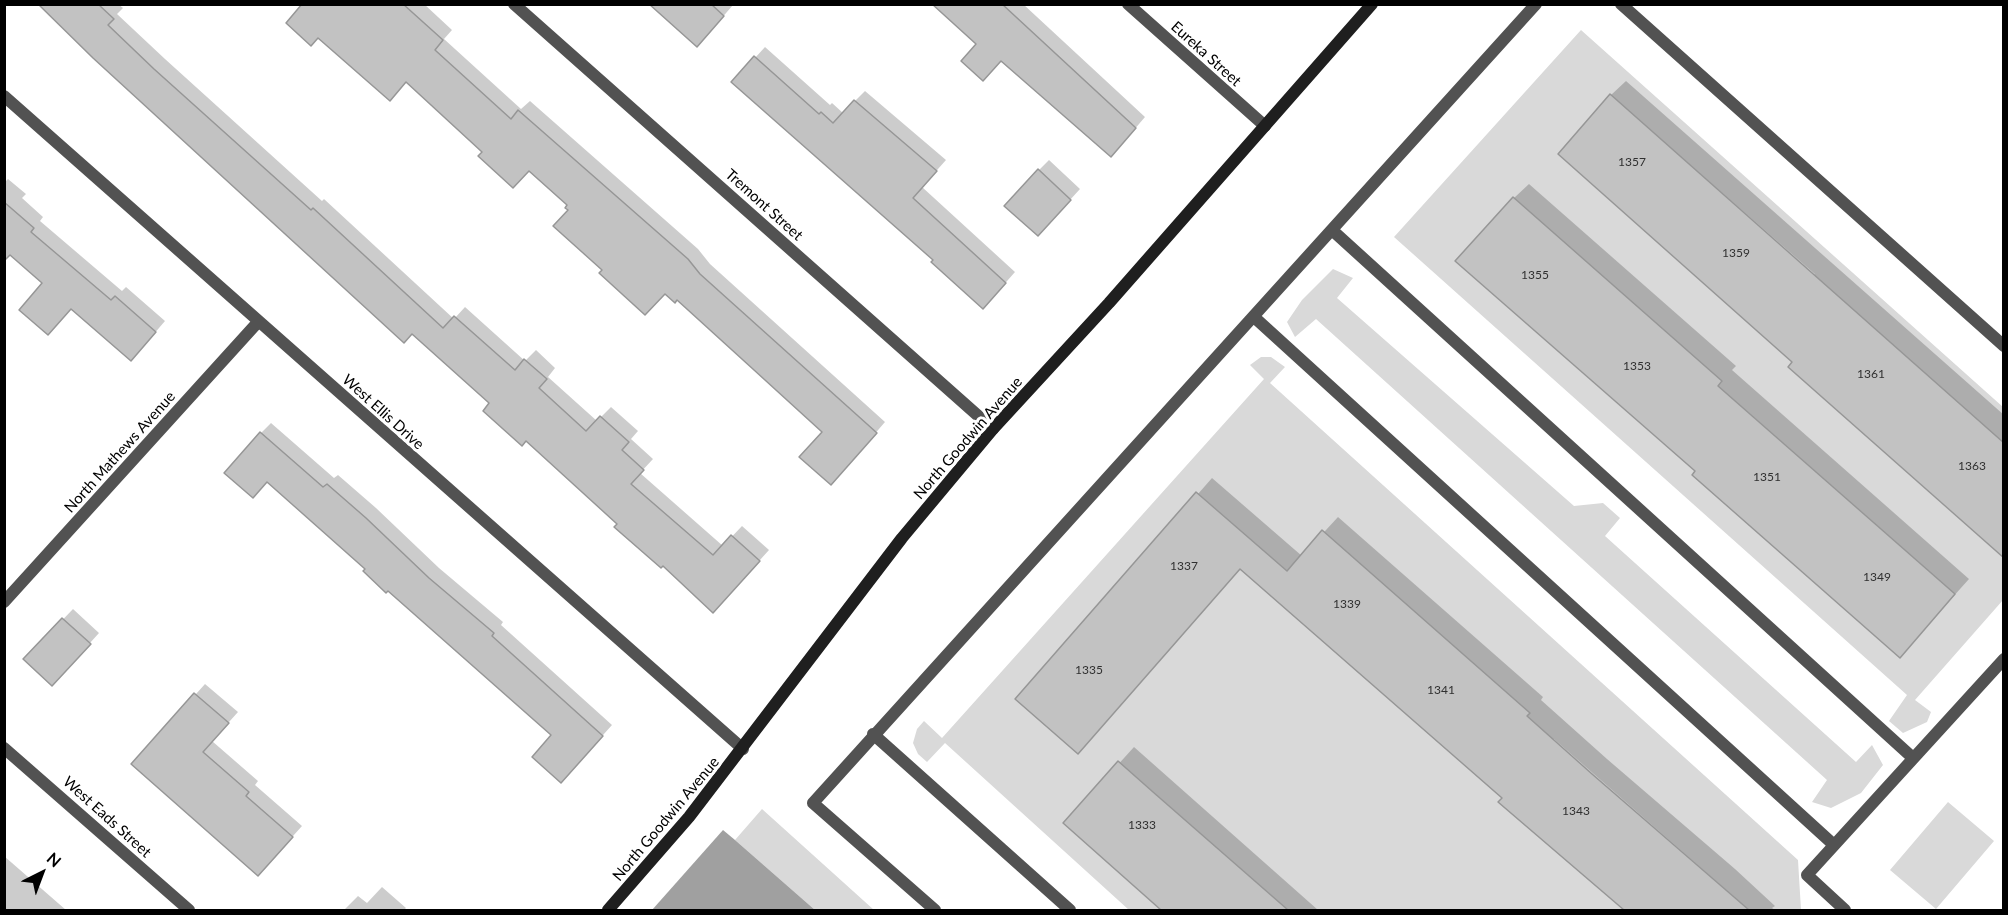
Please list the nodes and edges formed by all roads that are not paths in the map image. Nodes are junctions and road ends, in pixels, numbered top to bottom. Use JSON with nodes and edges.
{"nodes":[{"id":1,"x":514,"y":4,"type":"edge"},
{"id":2,"x":1128,"y":4,"type":"edge"},
{"id":3,"x":1372,"y":4,"type":"edge"},
{"id":4,"x":1536,"y":4,"type":"edge"},
{"id":5,"x":1621,"y":4,"type":"edge"},
{"id":6,"x":4,"y":96,"type":"edge"},
{"id":7,"x":1264,"y":126,"type":"junction"},
{"id":8,"x":1332,"y":230,"type":"junction"},
{"id":9,"x":1254,"y":317,"type":"junction"},
{"id":10,"x":258,"y":322,"type":"junction"},
{"id":11,"x":2004,"y":346,"type":"edge"},
{"id":12,"x":993,"y":429,"type":"junction"},
{"id":13,"x":4,"y":602,"type":"edge"},
{"id":14,"x":2004,"y":659,"type":"edge"},
{"id":15,"x":873,"y":734,"type":"junction"},
{"id":16,"x":4,"y":748,"type":"edge"},
{"id":17,"x":743,"y":749,"type":"junction"},
{"id":18,"x":1913,"y":758,"type":"junction"},
{"id":19,"x":1834,"y":845,"type":"junction"},
{"id":20,"x":189,"y":910,"type":"edge"},
{"id":21,"x":608,"y":910,"type":"edge"},
{"id":22,"x":935,"y":910,"type":"edge"},
{"id":23,"x":1070,"y":910,"type":"edge"},
{"id":24,"x":1845,"y":910,"type":"edge"}],
"edges":[{"from":1,"to":12,"type":"street","name":"Tremont Street"},
{"from":2,"to":7,"type":"street","name":"Eureka Street"},
{"from":3,"to":7,"type":"street","name":"North Goodwin Avenue"},
{"from":4,"to":8,"type":"street"},
{"from":5,"to":11,"type":"street"},
{"from":6,"to":10,"type":"street","name":"West Ellis Drive"},
{"from":7,"to":12,"type":"street","name":"North Goodwin Avenue"},
{"from":8,"to":9,"type":"street"},
{"from":8,"to":18,"type":"street"},
{"from":9,"to":15,"type":"street"},
{"from":9,"to":19,"type":"street"},
{"from":10,"to":13,"type":"street","name":"North Mathews Avenue"},
{"from":10,"to":17,"type":"street","name":"West Ellis Drive"},
{"from":12,"to":17,"type":"street","name":"North Goodwin Avenue"},
{"from":14,"to":18,"type":"street"},
{"from":15,"to":22,"type":"street"},
{"from":15,"to":23,"type":"street"},
{"from":16,"to":20,"type":"street","name":"West Eads Street"},
{"from":17,"to":21,"type":"street","name":"North Goodwin Avenue"},
{"from":18,"to":19,"type":"street"},
{"from":19,"to":24,"type":"street"}]}
